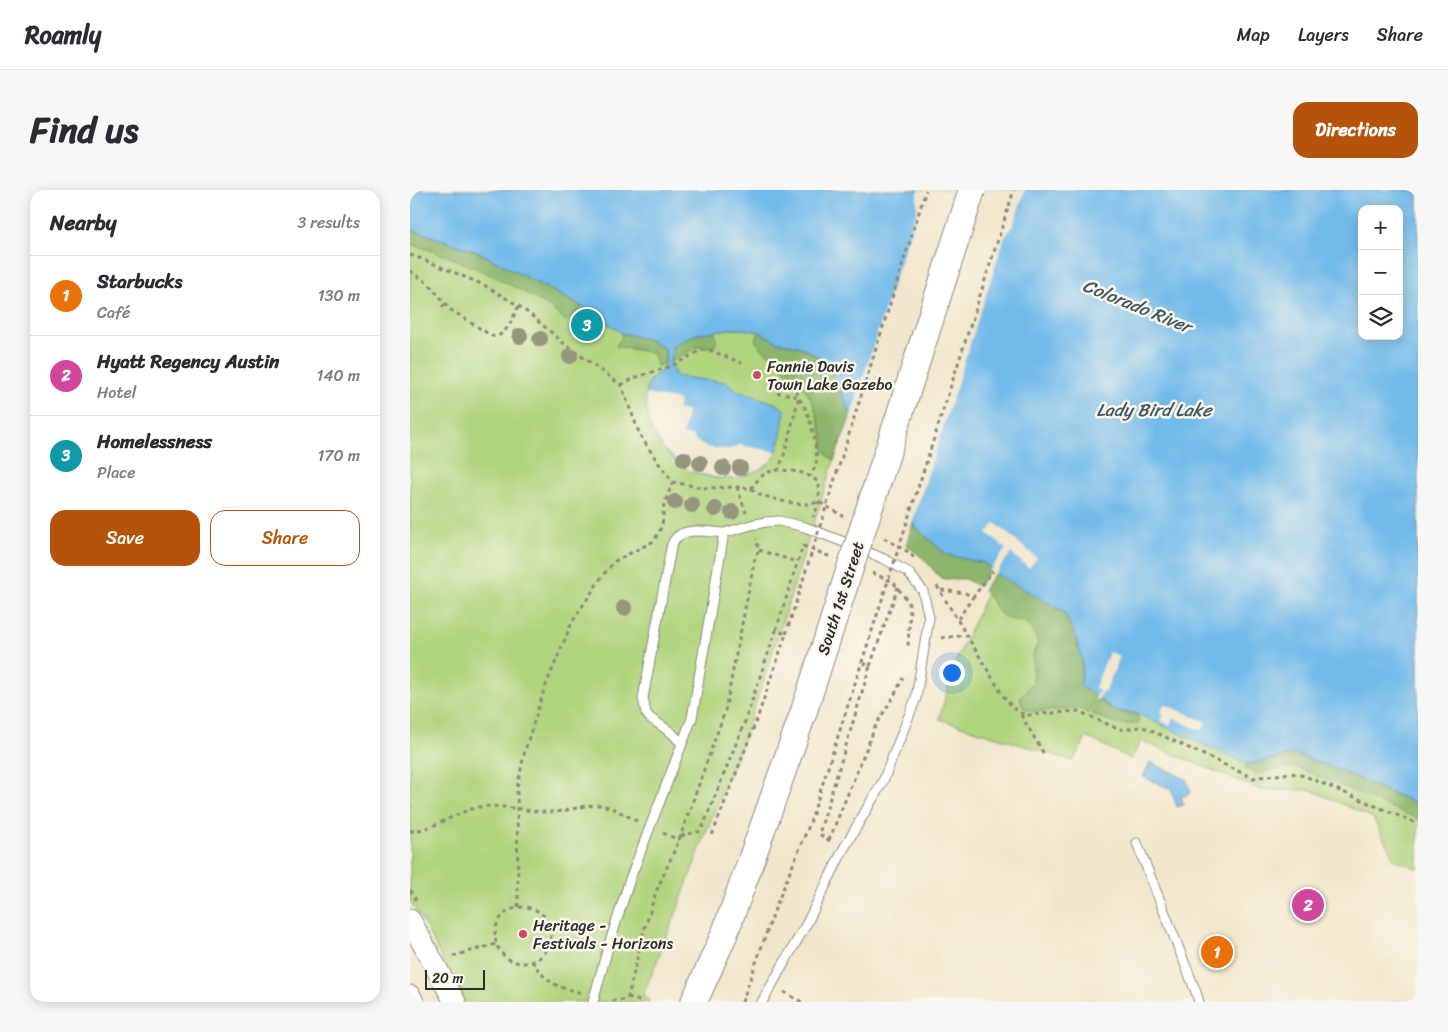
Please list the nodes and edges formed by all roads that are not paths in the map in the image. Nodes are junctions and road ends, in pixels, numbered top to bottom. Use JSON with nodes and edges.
{"nodes":[{"id":1,"x":972,"y":190,"type":"edge"},
{"id":2,"x":724,"y":533,"type":"junction"},
{"id":3,"x":682,"y":744,"type":"junction"},
{"id":4,"x":1137,"y":843,"type":"dead end"},
{"id":5,"x":410,"y":920,"type":"edge"},
{"id":6,"x":410,"y":996,"type":"edge"},
{"id":7,"x":413,"y":1002,"type":"edge"},
{"id":8,"x":455,"y":1002,"type":"edge"},
{"id":9,"x":593,"y":1002,"type":"edge"},
{"id":10,"x":694,"y":1002,"type":"edge"},
{"id":11,"x":762,"y":1002,"type":"edge"},
{"id":12,"x":1199,"y":1002,"type":"edge"}],
"edges":[{"from":1,"to":10,"type":"main road","name":"South 1st Street","bridge":true},
{"from":2,"to":3,"type":"lane"},
{"from":2,"to":3,"type":"lane"},
{"from":2,"to":11,"type":"lane"},
{"from":3,"to":9,"type":"lane"},
{"from":4,"to":12,"type":"lane"},
{"from":5,"to":8,"type":"street"},
{"from":6,"to":7,"type":"street"}]}
